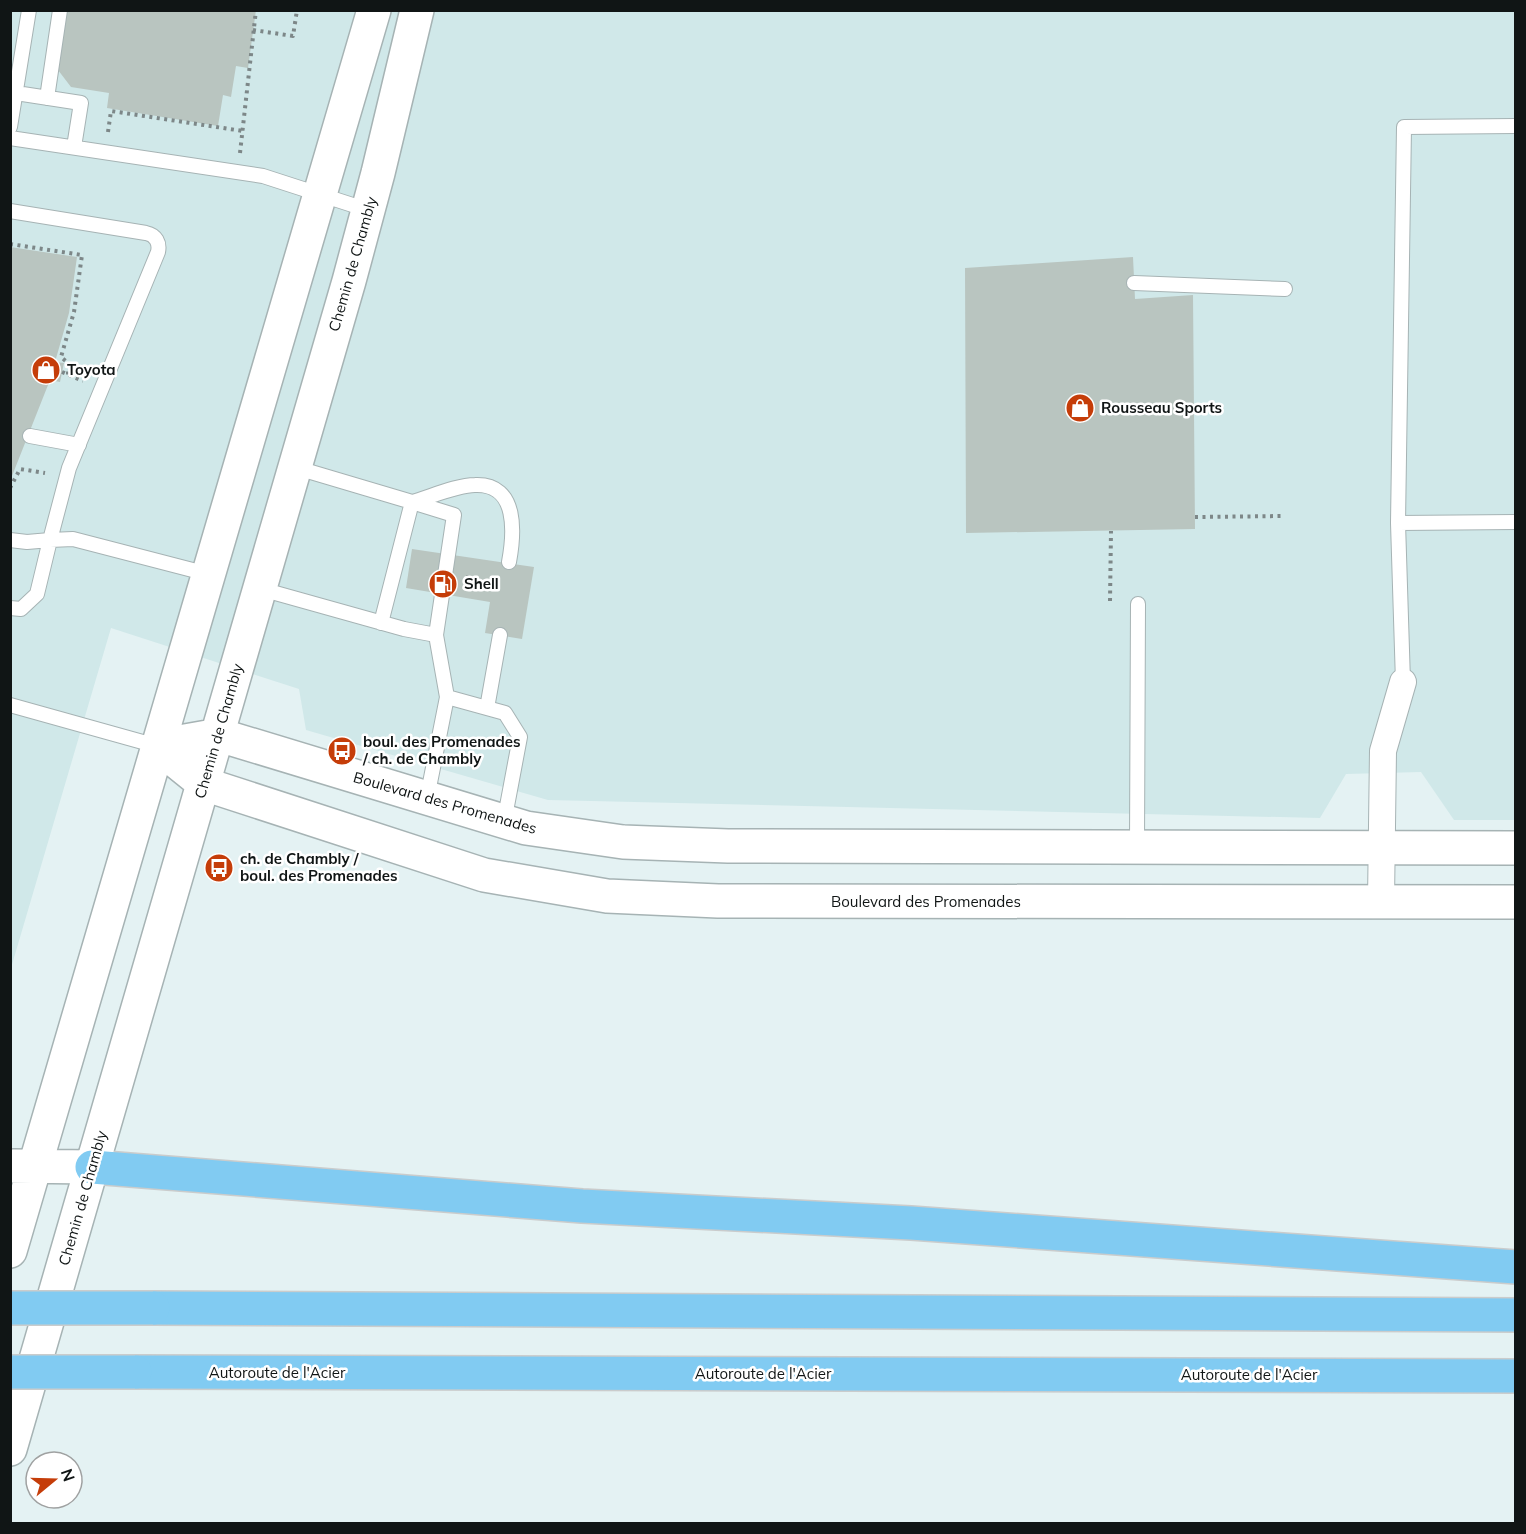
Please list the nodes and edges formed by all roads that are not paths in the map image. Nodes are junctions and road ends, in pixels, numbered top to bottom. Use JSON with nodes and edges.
{"nodes":[{"id":1,"x":28,"y":10,"type":"edge"},
{"id":2,"x":60,"y":10,"type":"edge"},
{"id":3,"x":374,"y":10,"type":"edge"},
{"id":4,"x":417,"y":10,"type":"edge"},
{"id":5,"x":16,"y":93,"type":"junction"},
{"id":6,"x":47,"y":98,"type":"junction"},
{"id":7,"x":1515,"y":126,"type":"edge"},
{"id":8,"x":10,"y":127,"type":"edge"},
{"id":9,"x":10,"y":138,"type":"edge"},
{"id":10,"x":74,"y":147,"type":"junction"},
{"id":11,"x":319,"y":193,"type":"junction"},
{"id":12,"x":368,"y":210,"type":"junction"},
{"id":13,"x":10,"y":212,"type":"edge"},
{"id":14,"x":1134,"y":283,"type":"dead end"},
{"id":15,"x":1284,"y":289,"type":"dead end"},
{"id":16,"x":30,"y":436,"type":"dead end"},
{"id":17,"x":79,"y":445,"type":"junction"},
{"id":18,"x":294,"y":467,"type":"junction"},
{"id":19,"x":412,"y":502,"type":"junction"},
{"id":20,"x":1515,"y":522,"type":"edge"},
{"id":21,"x":1398,"y":523,"type":"junction"},
{"id":22,"x":10,"y":540,"type":"edge"},
{"id":23,"x":50,"y":540,"type":"junction"},
{"id":24,"x":509,"y":562,"type":"dead end"},
{"id":25,"x":208,"y":574,"type":"junction"},
{"id":26,"x":261,"y":589,"type":"junction"},
{"id":27,"x":1138,"y":604,"type":"dead end"},
{"id":28,"x":10,"y":608,"type":"edge"},
{"id":29,"x":381,"y":623,"type":"junction"},
{"id":30,"x":436,"y":635,"type":"junction"},
{"id":31,"x":500,"y":635,"type":"dead end"},
{"id":32,"x":1403,"y":682,"type":"joint"},
{"id":33,"x":447,"y":698,"type":"junction"},
{"id":34,"x":10,"y":705,"type":"edge"},
{"id":35,"x":487,"y":708,"type":"junction"},
{"id":36,"x":219,"y":735,"type":"junction"},
{"id":37,"x":157,"y":746,"type":"junction"},
{"id":38,"x":204,"y":784,"type":"junction"},
{"id":39,"x":426,"y":800,"type":"junction"},
{"id":40,"x":503,"y":823,"type":"junction"},
{"id":41,"x":1137,"y":845,"type":"junction"},
{"id":42,"x":1382,"y":848,"type":"junction"},
{"id":43,"x":1515,"y":848,"type":"edge"},
{"id":44,"x":1381,"y":901,"type":"junction"},
{"id":45,"x":1515,"y":902,"type":"edge"},
{"id":46,"x":22,"y":1166,"type":"edge"},
{"id":47,"x":92,"y":1167,"type":"junction"},
{"id":48,"x":10,"y":1251,"type":"edge"},
{"id":49,"x":1515,"y":1268,"type":"edge"},
{"id":50,"x":10,"y":1308,"type":"edge"},
{"id":51,"x":1515,"y":1315,"type":"edge"},
{"id":52,"x":10,"y":1372,"type":"edge"},
{"id":53,"x":1515,"y":1376,"type":"edge"},
{"id":54,"x":10,"y":1449,"type":"edge"}],
"edges":[{"from":1,"to":5,"type":"lane"},
{"from":2,"to":6,"type":"lane"},
{"from":3,"to":11,"type":"street"},
{"from":4,"to":12,"type":"street","name":"Chemin de Chambly"},
{"from":5,"to":6,"type":"lane"},
{"from":5,"to":8,"type":"lane"},
{"from":6,"to":10,"type":"lane"},
{"from":7,"to":21,"type":"lane"},
{"from":9,"to":10,"type":"lane"},
{"from":10,"to":11,"type":"lane"},
{"from":11,"to":12,"type":"lane"},
{"from":11,"to":25,"type":"street"},
{"from":12,"to":18,"type":"street","name":"Chemin de Chambly"},
{"from":13,"to":17,"type":"lane"},
{"from":14,"to":15,"type":"lane"},
{"from":16,"to":17,"type":"lane"},
{"from":17,"to":23,"type":"lane"},
{"from":18,"to":19,"type":"lane"},
{"from":18,"to":26,"type":"street","name":"Chemin de Chambly"},
{"from":19,"to":24,"type":"lane"},
{"from":19,"to":29,"type":"lane"},
{"from":19,"to":30,"type":"lane"},
{"from":20,"to":21,"type":"lane"},
{"from":21,"to":32,"type":"lane"},
{"from":22,"to":23,"type":"lane"},
{"from":23,"to":25,"type":"lane"},
{"from":23,"to":28,"type":"lane"},
{"from":25,"to":37,"type":"street"},
{"from":26,"to":29,"type":"lane"},
{"from":26,"to":36,"type":"street","name":"Chemin de Chambly"},
{"from":27,"to":41,"type":"lane"},
{"from":29,"to":30,"type":"lane"},
{"from":30,"to":33,"type":"lane"},
{"from":31,"to":35,"type":"lane"},
{"from":32,"to":42,"type":"street"},
{"from":33,"to":35,"type":"lane"},
{"from":33,"to":39,"type":"lane"},
{"from":34,"to":37,"type":"lane"},
{"from":35,"to":40,"type":"lane"},
{"from":36,"to":37,"type":"street","name":"Boulevard des Promenades"},
{"from":36,"to":38,"type":"street","name":"Chemin de Chambly"},
{"from":36,"to":39,"type":"street","name":"Boulevard des Promenades"},
{"from":37,"to":38,"type":"street","name":"Boulevard des Promenades"},
{"from":37,"to":46,"type":"street"},
{"from":38,"to":44,"type":"street","name":"Boulevard des Promenades"},
{"from":38,"to":47,"type":"street","name":"Chemin de Chambly"},
{"from":39,"to":40,"type":"street","name":"Boulevard des Promenades"},
{"from":40,"to":41,"type":"street","name":"Boulevard des Promenades"},
{"from":41,"to":42,"type":"street","name":"Boulevard des Promenades"},
{"from":42,"to":43,"type":"street","name":"Boulevard des Promenades"},
{"from":42,"to":44,"type":"street"},
{"from":44,"to":45,"type":"street","name":"Boulevard des Promenades"},
{"from":46,"to":47,"type":"street"},
{"from":46,"to":48,"type":"street"},
{"from":47,"to":49,"type":"highway"},
{"from":47,"to":54,"type":"street","name":"Chemin de Chambly"},
{"from":50,"to":51,"type":"highway","bridge":true},
{"from":52,"to":53,"type":"highway","name":"Autoroute de l'Acier","bridge":true}]}
